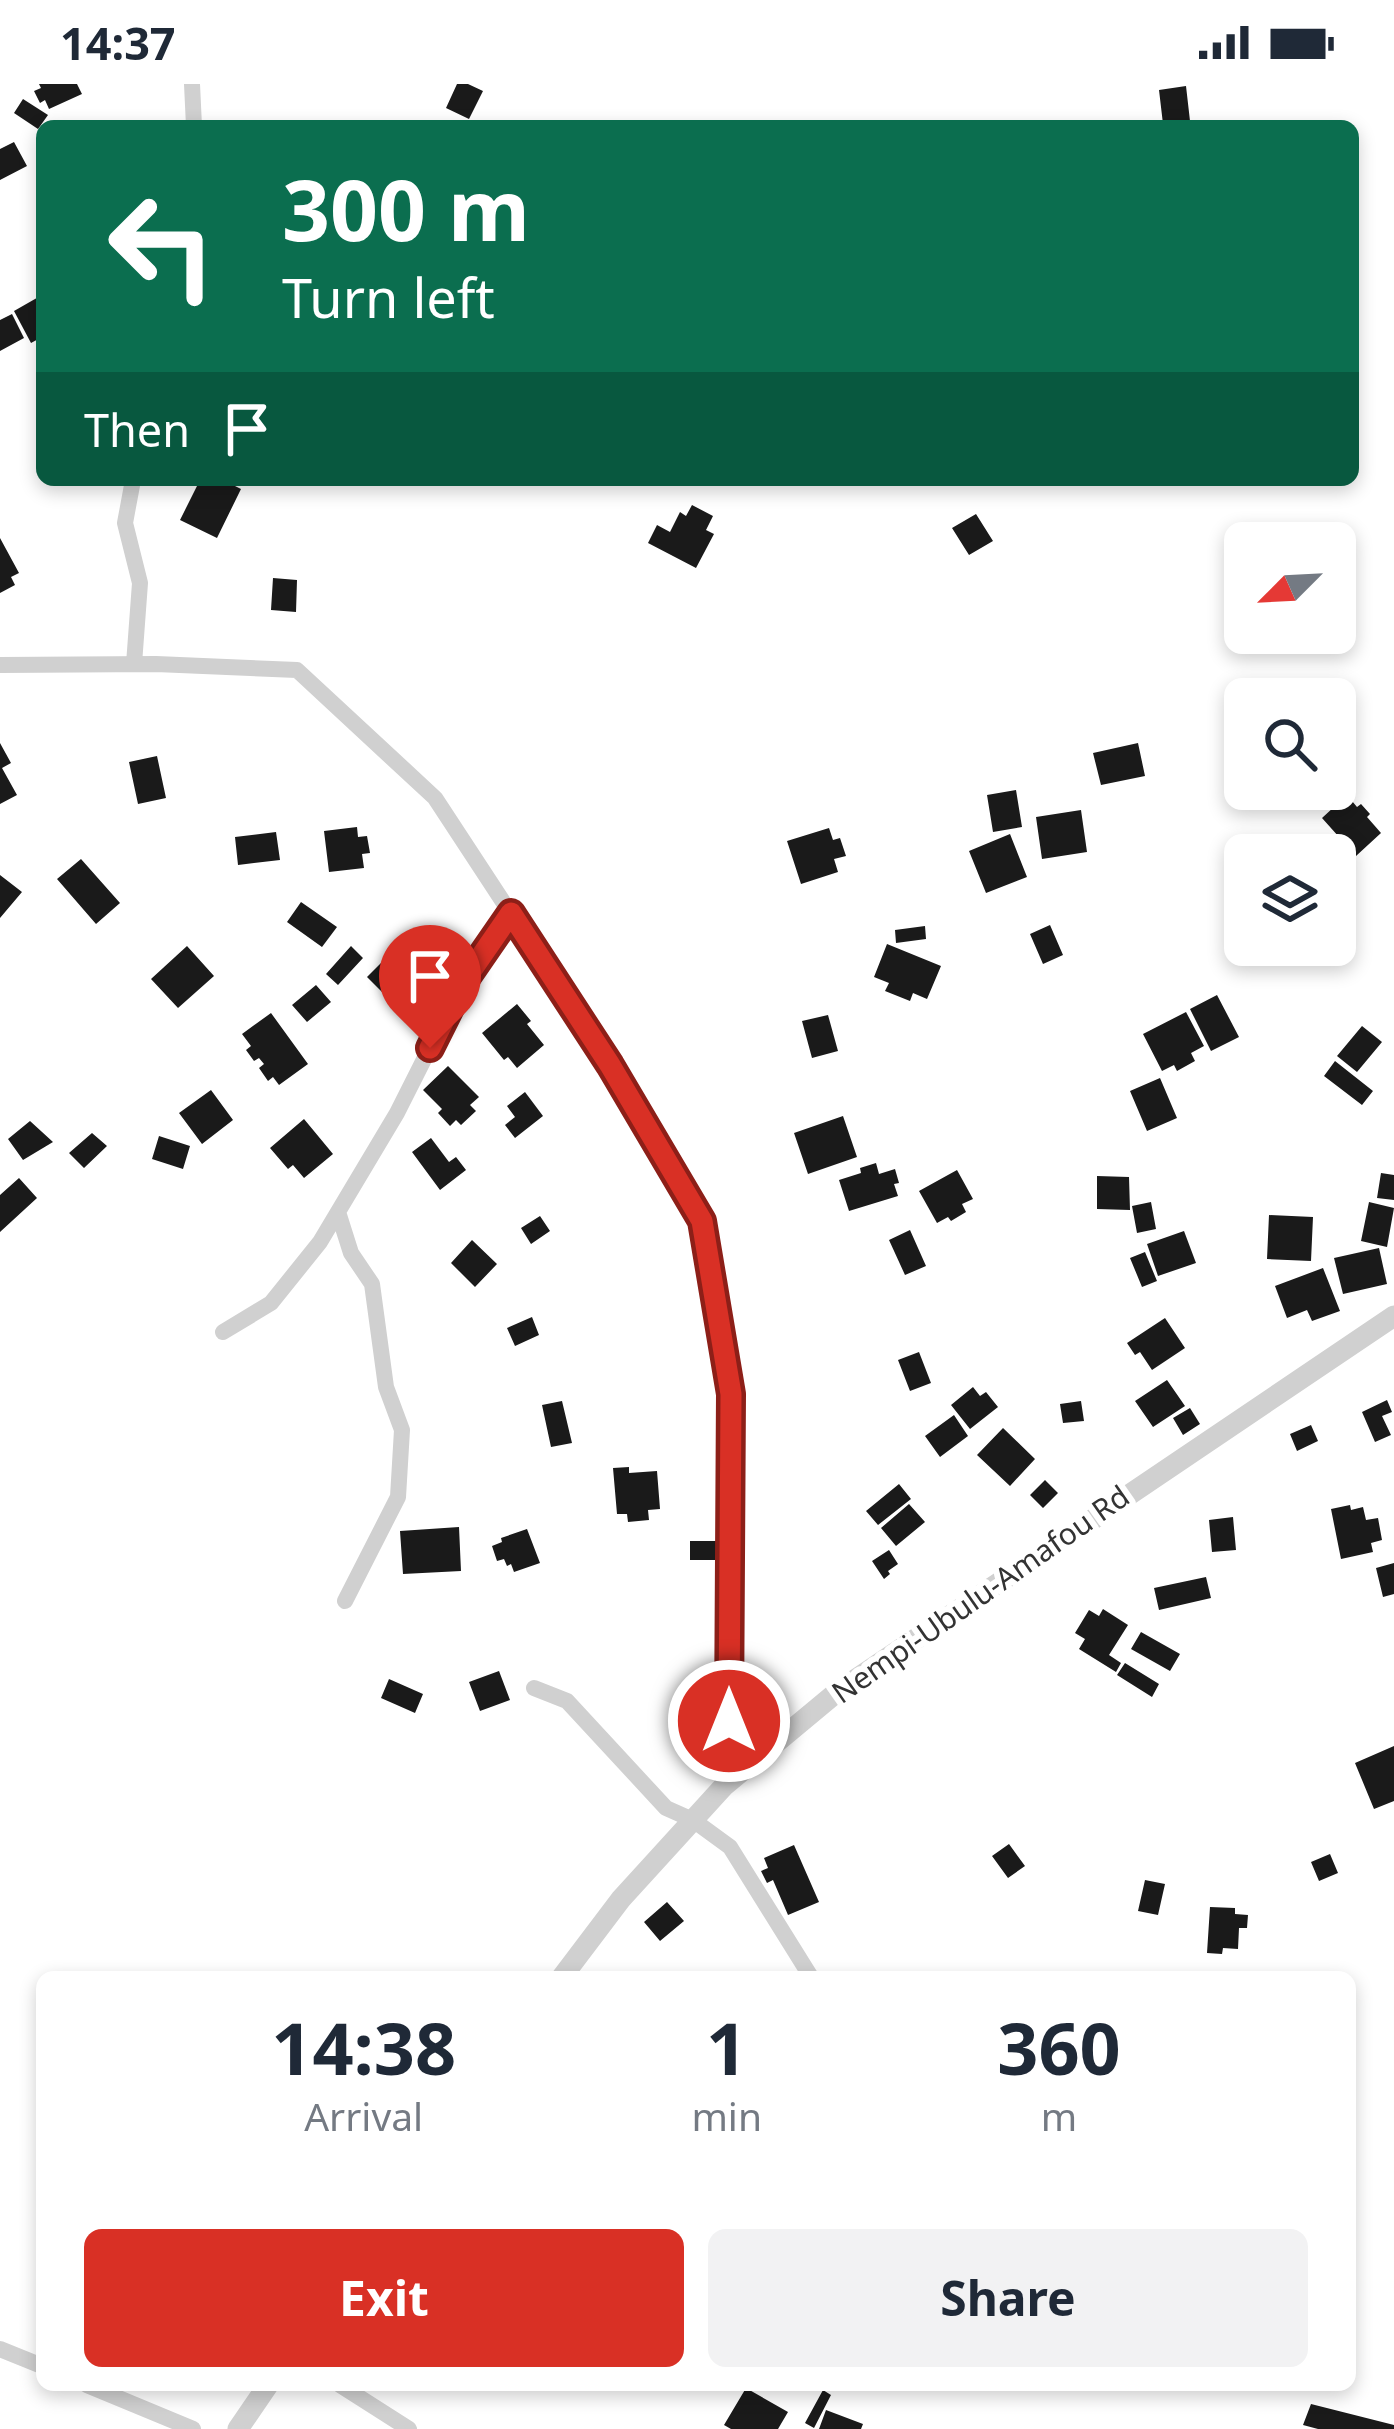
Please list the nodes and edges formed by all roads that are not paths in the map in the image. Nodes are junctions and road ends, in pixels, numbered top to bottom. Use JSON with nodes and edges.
{"nodes":[{"id":1,"x":192,"y":84,"type":"edge"},
{"id":2,"x":194,"y":120,"type":"edge"},
{"id":3,"x":132,"y":486,"type":"edge"},
{"id":4,"x":134,"y":664,"type":"junction"},
{"id":5,"x":0,"y":665,"type":"edge"},
{"id":6,"x":511,"y":913,"type":"junction"},
{"id":7,"x":338,"y":1211,"type":"junction"},
{"id":8,"x":1394,"y":1316,"type":"edge"},
{"id":9,"x":224,"y":1332,"type":"dead end"},
{"id":10,"x":345,"y":1601,"type":"dead end"},
{"id":11,"x":534,"y":1688,"type":"dead end"},
{"id":12,"x":724,"y":1786,"type":"junction"},
{"id":13,"x":693,"y":1820,"type":"junction"},
{"id":14,"x":567,"y":1971,"type":"edge"},
{"id":15,"x":807,"y":1971,"type":"edge"},
{"id":16,"x":0,"y":2349,"type":"edge"},
{"id":17,"x":36,"y":2364,"type":"edge"},
{"id":18,"x":101,"y":2391,"type":"edge"},
{"id":19,"x":264,"y":2391,"type":"edge"},
{"id":20,"x":349,"y":2391,"type":"edge"},
{"id":21,"x":193,"y":2429,"type":"edge"},
{"id":22,"x":238,"y":2429,"type":"edge"},
{"id":23,"x":409,"y":2429,"type":"edge"}],
"edges":[{"from":1,"to":2,"type":"street"},
{"from":3,"to":4,"type":"street"},
{"from":4,"to":5,"type":"street"},
{"from":4,"to":6,"type":"street"},
{"from":6,"to":7,"type":"street"},
{"from":6,"to":12,"type":"street"},
{"from":7,"to":9,"type":"street"},
{"from":7,"to":10,"type":"street"},
{"from":8,"to":12,"type":"street","name":"Nempi-Ubulu-Amafou Rd"},
{"from":11,"to":13,"type":"street"},
{"from":12,"to":13,"type":"street","name":"Nempi-Ubulu-Amafou Rd"},
{"from":13,"to":14,"type":"street","name":"Nempi-Ubulu-Amafou Rd"},
{"from":13,"to":15,"type":"street"},
{"from":16,"to":17,"type":"street"},
{"from":18,"to":21,"type":"street"},
{"from":19,"to":22,"type":"street"},
{"from":20,"to":23,"type":"street"}]}
